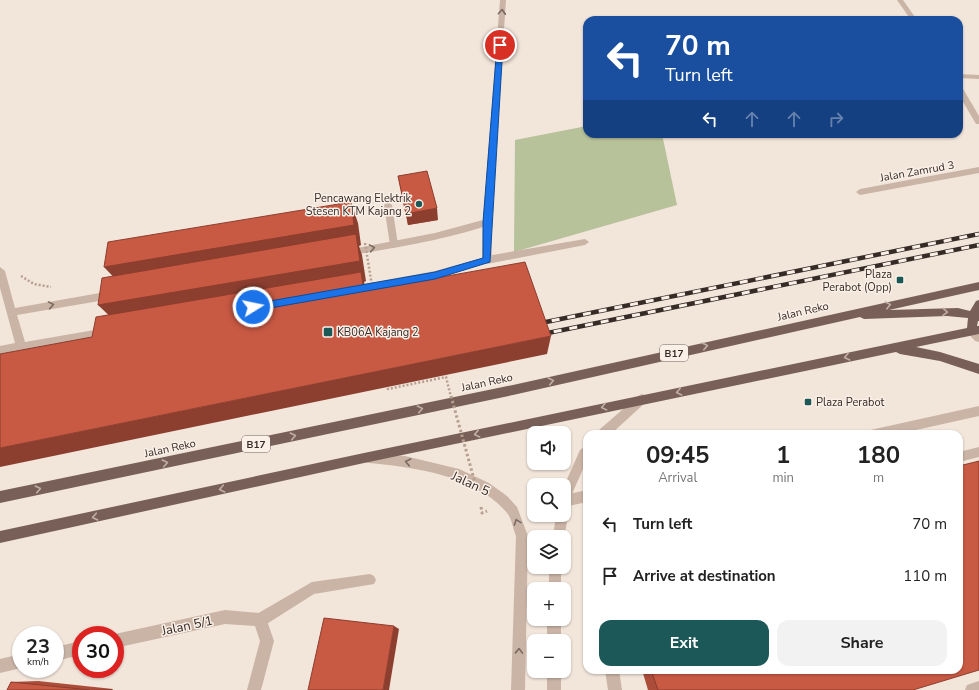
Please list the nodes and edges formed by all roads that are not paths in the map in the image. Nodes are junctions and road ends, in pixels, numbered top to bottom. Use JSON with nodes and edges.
{"nodes":[{"id":1,"x":503,"y":0,"type":"edge"},
{"id":2,"x":900,"y":0,"type":"edge"},
{"id":3,"x":911,"y":16,"type":"edge"},
{"id":4,"x":963,"y":76,"type":"edge"},
{"id":5,"x":979,"y":77,"type":"edge"},
{"id":6,"x":963,"y":96,"type":"edge"},
{"id":7,"x":979,"y":122,"type":"edge"},
{"id":8,"x":979,"y":170,"type":"edge"},
{"id":9,"x":860,"y":192,"type":"dead end"},
{"id":10,"x":388,"y":206,"type":"dead end"},
{"id":11,"x":487,"y":222,"type":"junction"},
{"id":12,"x":585,"y":242,"type":"dead end"},
{"id":13,"x":394,"y":245,"type":"junction"},
{"id":14,"x":340,"y":254,"type":"edge"},
{"id":15,"x":487,"y":260,"type":"junction"},
{"id":16,"x":0,"y":275,"type":"edge"},
{"id":17,"x":979,"y":286,"type":"edge"},
{"id":18,"x":343,"y":292,"type":"edge"},
{"id":19,"x":121,"y":293,"type":"edge"},
{"id":20,"x":979,"y":304,"type":"edge"},
{"id":21,"x":12,"y":312,"type":"junction"},
{"id":22,"x":976,"y":316,"type":"edge"},
{"id":23,"x":836,"y":317,"type":"junction"},
{"id":24,"x":118,"y":330,"type":"edge"},
{"id":25,"x":977,"y":333,"type":"edge"},
{"id":26,"x":21,"y":346,"type":"junction"},
{"id":27,"x":886,"y":349,"type":"junction"},
{"id":28,"x":0,"y":350,"type":"edge"},
{"id":29,"x":979,"y":369,"type":"edge"},
{"id":30,"x":642,"y":399,"type":"junction"},
{"id":31,"x":979,"y":411,"type":"edge"},
{"id":32,"x":607,"y":430,"type":"edge"},
{"id":33,"x":893,"y":430,"type":"edge"},
{"id":34,"x":979,"y":452,"type":"edge"},
{"id":35,"x":583,"y":456,"type":"edge"},
{"id":36,"x":963,"y":456,"type":"edge"},
{"id":37,"x":364,"y":458,"type":"junction"},
{"id":38,"x":571,"y":484,"type":"edge"},
{"id":39,"x":0,"y":497,"type":"edge"},
{"id":40,"x":583,"y":497,"type":"edge"},
{"id":41,"x":571,"y":499,"type":"edge"},
{"id":42,"x":0,"y":537,"type":"edge"},
{"id":43,"x":370,"y":580,"type":"dead end"},
{"id":44,"x":260,"y":620,"type":"junction"},
{"id":45,"x":124,"y":639,"type":"edge"},
{"id":46,"x":12,"y":663,"type":"edge"},
{"id":47,"x":0,"y":666,"type":"edge"},
{"id":48,"x":613,"y":674,"type":"edge"},
{"id":49,"x":554,"y":678,"type":"edge"},
{"id":50,"x":979,"y":688,"type":"edge"},
{"id":51,"x":254,"y":690,"type":"edge"},
{"id":52,"x":518,"y":690,"type":"edge"},
{"id":53,"x":554,"y":690,"type":"edge"},
{"id":54,"x":615,"y":690,"type":"edge"},
{"id":55,"x":972,"y":690,"type":"edge"}],
"edges":[{"from":11,"to":1,"type":"street","one_way":true},
{"from":2,"to":3,"type":"street"},
{"from":4,"to":5,"type":"street"},
{"from":6,"to":7,"type":"street"},
{"from":8,"to":9,"type":"street","name":"Jalan Zamrud 3"},
{"from":10,"to":13,"type":"street"},
{"from":11,"to":13,"type":"street"},
{"from":11,"to":15,"type":"street"},
{"from":12,"to":15,"type":"street"},
{"from":14,"to":13,"type":"street","one_way":true},
{"from":15,"to":18,"type":"street"},
{"from":16,"to":21,"type":"street"},
{"from":23,"to":17,"type":"main road","name":"Jalan Reko","number":"B17","one_way":true},
{"from":21,"to":19,"type":"street","one_way":true},
{"from":20,"to":22,"type":"main road"},
{"from":21,"to":26,"type":"street"},
{"from":23,"to":22,"type":"main road","one_way":true},
{"from":22,"to":25,"type":"main road"},
{"from":39,"to":23,"type":"main road","name":"Jalan Reko","number":"B17","one_way":true},
{"from":24,"to":26,"type":"street"},
{"from":25,"to":27,"type":"main road"},
{"from":26,"to":28,"type":"street"},
{"from":27,"to":29,"type":"main road"},
{"from":27,"to":30,"type":"main road","one_way":true},
{"from":30,"to":32,"type":"street"},
{"from":30,"to":37,"type":"main road","one_way":true},
{"from":31,"to":33,"type":"street"},
{"from":34,"to":36,"type":"street"},
{"from":35,"to":38,"type":"street"},
{"from":37,"to":42,"type":"main road","one_way":true},
{"from":52,"to":37,"type":"street","name":"Jalan 5","one_way":true},
{"from":40,"to":41,"type":"street"},
{"from":43,"to":44,"type":"street"},
{"from":44,"to":45,"type":"street","name":"Jalan 5/1"},
{"from":44,"to":51,"type":"street"},
{"from":46,"to":47,"type":"street"},
{"from":48,"to":54,"type":"street"},
{"from":49,"to":53,"type":"street"},
{"from":50,"to":55,"type":"street"}]}
